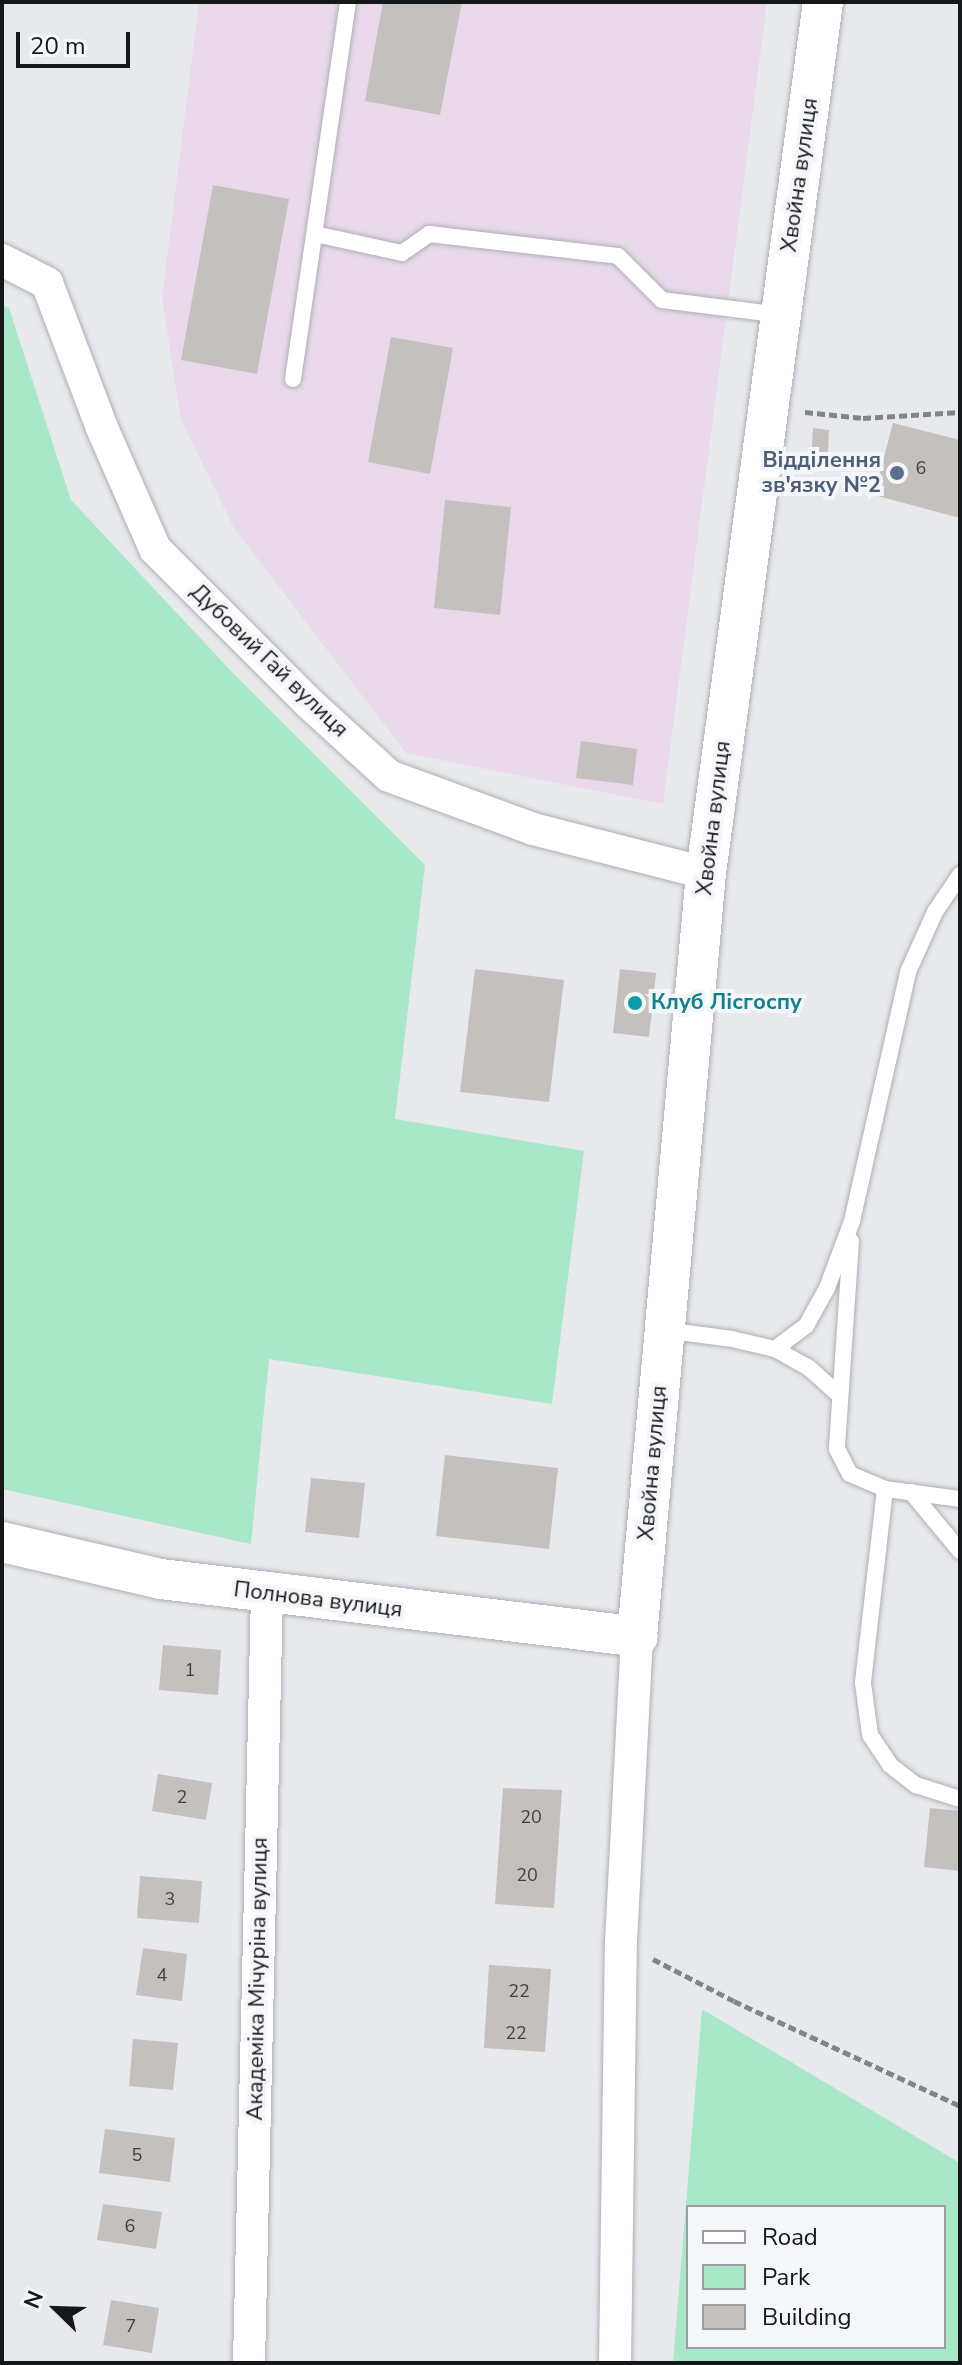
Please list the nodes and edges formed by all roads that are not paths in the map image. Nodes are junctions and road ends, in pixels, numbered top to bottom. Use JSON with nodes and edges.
{"nodes":[{"id":1,"x":348,"y":2,"type":"edge"},
{"id":2,"x":823,"y":2,"type":"edge"},
{"id":3,"x":315,"y":234,"type":"junction"},
{"id":4,"x":2,"y":260,"type":"edge"},
{"id":5,"x":781,"y":315,"type":"junction"},
{"id":6,"x":293,"y":379,"type":"dead end"},
{"id":7,"x":706,"y":873,"type":"junction"},
{"id":8,"x":960,"y":875,"type":"edge"},
{"id":9,"x":852,"y":1221,"type":"junction"},
{"id":10,"x":664,"y":1330,"type":"junction"},
{"id":11,"x":775,"y":1349,"type":"junction"},
{"id":12,"x":838,"y":1394,"type":"junction"},
{"id":13,"x":885,"y":1489,"type":"junction"},
{"id":14,"x":911,"y":1492,"type":"junction"},
{"id":15,"x":960,"y":1499,"type":"edge"},
{"id":16,"x":2,"y":1542,"type":"edge"},
{"id":17,"x":960,"y":1551,"type":"edge"},
{"id":18,"x":267,"y":1595,"type":"junction"},
{"id":19,"x":637,"y":1637,"type":"junction"},
{"id":20,"x":960,"y":1799,"type":"edge"},
{"id":21,"x":249,"y":2363,"type":"edge"},
{"id":22,"x":615,"y":2363,"type":"edge"}],
"edges":[{"from":1,"to":3,"type":"lane"},
{"from":2,"to":5,"type":"street","name":"Хвойна вулиця"},
{"from":3,"to":5,"type":"lane"},
{"from":3,"to":6,"type":"lane"},
{"from":4,"to":7,"type":"street","name":"Дубовий Гай вулиця"},
{"from":5,"to":7,"type":"street","name":"Хвойна вулиця"},
{"from":7,"to":10,"type":"street","name":"Хвойна вулиця"},
{"from":8,"to":9,"type":"lane"},
{"from":9,"to":11,"type":"lane"},
{"from":9,"to":12,"type":"lane"},
{"from":10,"to":11,"type":"lane"},
{"from":10,"to":19,"type":"street","name":"Хвойна вулиця"},
{"from":11,"to":12,"type":"lane"},
{"from":12,"to":13,"type":"lane"},
{"from":13,"to":14,"type":"lane"},
{"from":13,"to":20,"type":"lane"},
{"from":14,"to":15,"type":"lane"},
{"from":14,"to":17,"type":"lane"},
{"from":16,"to":18,"type":"street","name":"Полнова вулиця"},
{"from":18,"to":19,"type":"street","name":"Полнова вулиця"},
{"from":18,"to":21,"type":"street","name":"Академіка Мічуріна вулиця"},
{"from":19,"to":22,"type":"street"}]}
